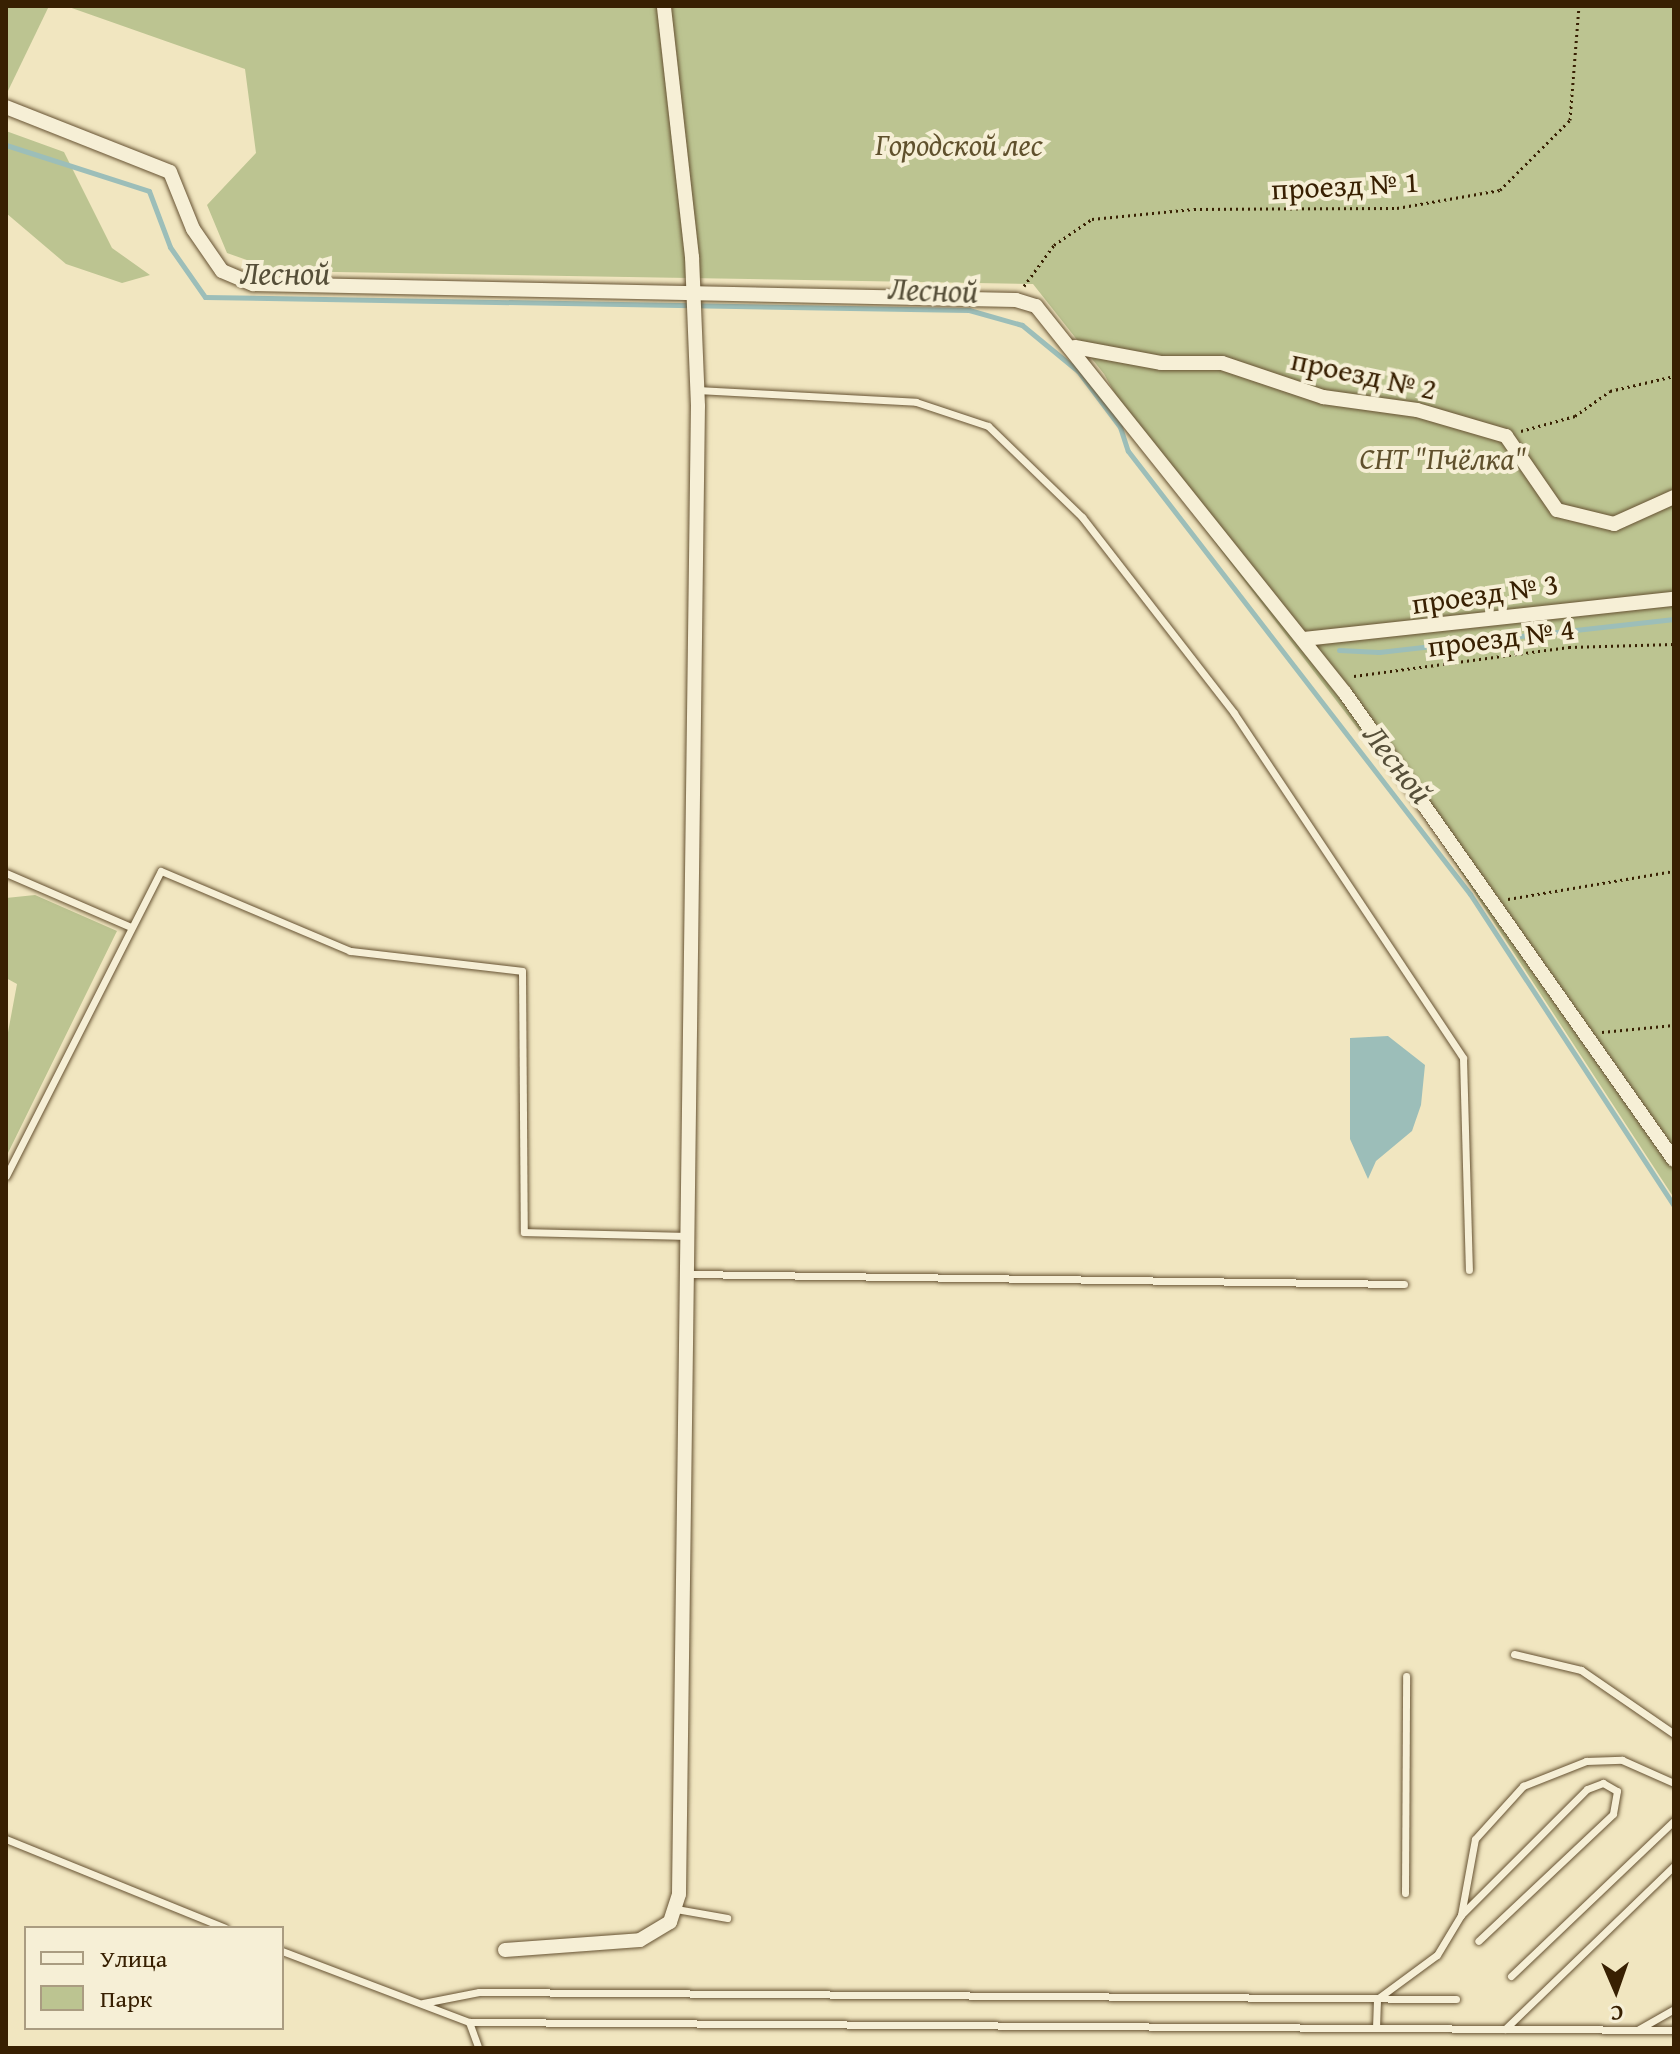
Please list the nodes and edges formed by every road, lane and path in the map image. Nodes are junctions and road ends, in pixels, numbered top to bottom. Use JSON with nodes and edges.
{"nodes":[{"id":1,"x":664,"y":6,"type":"edge"},
{"id":2,"x":1579,"y":6,"type":"edge"},
{"id":3,"x":6,"y":107,"type":"edge"},
{"id":4,"x":693,"y":292,"type":"junction"},
{"id":5,"x":1016,"y":300,"type":"junction"},
{"id":6,"x":1075,"y":347,"type":"junction"},
{"id":7,"x":1674,"y":376,"type":"edge"},
{"id":8,"x":697,"y":390,"type":"junction"},
{"id":9,"x":1506,"y":436,"type":"junction"},
{"id":10,"x":1674,"y":497,"type":"edge"},
{"id":11,"x":1674,"y":599,"type":"edge"},
{"id":12,"x":1304,"y":639,"type":"junction"},
{"id":13,"x":1674,"y":644,"type":"edge"},
{"id":14,"x":1334,"y":678,"type":"junction"},
{"id":15,"x":1674,"y":871,"type":"edge"},
{"id":16,"x":6,"y":873,"type":"edge"},
{"id":17,"x":1498,"y":901,"type":"junction"},
{"id":18,"x":131,"y":927,"type":"junction"},
{"id":19,"x":1674,"y":1025,"type":"edge"},
{"id":20,"x":1582,"y":1034,"type":"junction"},
{"id":21,"x":1674,"y":1160,"type":"edge"},
{"id":22,"x":6,"y":1176,"type":"edge"},
{"id":23,"x":685,"y":1236,"type":"junction"},
{"id":24,"x":1469,"y":1270,"type":"dead end"},
{"id":25,"x":685,"y":1274,"type":"junction"},
{"id":26,"x":1404,"y":1284,"type":"dead end"},
{"id":27,"x":1514,"y":1654,"type":"dead end"},
{"id":28,"x":1406,"y":1676,"type":"dead end"},
{"id":29,"x":1674,"y":1734,"type":"edge"},
{"id":30,"x":1674,"y":1783,"type":"edge"},
{"id":31,"x":1674,"y":1821,"type":"edge"},
{"id":32,"x":6,"y":1839,"type":"edge"},
{"id":33,"x":1674,"y":1866,"type":"edge"},
{"id":34,"x":1405,"y":1893,"type":"dead end"},
{"id":35,"x":676,"y":1909,"type":"junction"},
{"id":36,"x":1461,"y":1915,"type":"junction"},
{"id":37,"x":727,"y":1918,"type":"dead end"},
{"id":38,"x":220,"y":1926,"type":"edge"},
{"id":39,"x":1478,"y":1941,"type":"dead end"},
{"id":40,"x":505,"y":1950,"type":"dead end"},
{"id":41,"x":284,"y":1952,"type":"edge"},
{"id":42,"x":1511,"y":1976,"type":"dead end"},
{"id":43,"x":1377,"y":1999,"type":"junction"},
{"id":44,"x":1456,"y":1999,"type":"dead end"},
{"id":45,"x":419,"y":2003,"type":"junction"},
{"id":46,"x":1674,"y":2009,"type":"edge"},
{"id":47,"x":469,"y":2022,"type":"junction"},
{"id":48,"x":1376,"y":2028,"type":"junction"},
{"id":49,"x":1505,"y":2029,"type":"junction"},
{"id":50,"x":1637,"y":2030,"type":"junction"},
{"id":51,"x":1674,"y":2030,"type":"edge"},
{"id":52,"x":478,"y":2047,"type":"edge"}],
"edges":[{"from":1,"to":4,"type":"street"},
{"from":2,"to":5,"type":"path","name":"проезд № 1"},
{"from":3,"to":4,"type":"street"},
{"from":4,"to":5,"type":"street"},
{"from":4,"to":8,"type":"street"},
{"from":5,"to":6,"type":"street"},
{"from":6,"to":9,"type":"street","name":"проезд № 2"},
{"from":6,"to":12,"type":"street"},
{"from":7,"to":9,"type":"path"},
{"from":8,"to":23,"type":"street"},
{"from":8,"to":24,"type":"lane"},
{"from":9,"to":10,"type":"street"},
{"from":11,"to":12,"type":"street","name":"проезд № 3"},
{"from":12,"to":14,"type":"street"},
{"from":13,"to":14,"type":"path","name":"проезд № 4"},
{"from":14,"to":17,"type":"street"},
{"from":15,"to":17,"type":"path"},
{"from":16,"to":18,"type":"lane"},
{"from":17,"to":20,"type":"street"},
{"from":18,"to":22,"type":"lane"},
{"from":18,"to":23,"type":"lane"},
{"from":19,"to":20,"type":"path"},
{"from":20,"to":21,"type":"street"},
{"from":23,"to":25,"type":"street"},
{"from":25,"to":26,"type":"lane"},
{"from":25,"to":35,"type":"street"},
{"from":27,"to":29,"type":"lane"},
{"from":28,"to":34,"type":"lane"},
{"from":30,"to":36,"type":"lane"},
{"from":31,"to":42,"type":"lane"},
{"from":32,"to":38,"type":"lane"},
{"from":33,"to":49,"type":"lane"},
{"from":35,"to":37,"type":"lane"},
{"from":35,"to":40,"type":"street"},
{"from":36,"to":39,"type":"lane"},
{"from":36,"to":43,"type":"lane"},
{"from":41,"to":45,"type":"lane"},
{"from":43,"to":44,"type":"lane"},
{"from":43,"to":45,"type":"lane"},
{"from":43,"to":48,"type":"lane"},
{"from":45,"to":47,"type":"lane"},
{"from":46,"to":50,"type":"lane"},
{"from":47,"to":48,"type":"lane"},
{"from":47,"to":52,"type":"lane"},
{"from":48,"to":49,"type":"lane"},
{"from":49,"to":50,"type":"lane"},
{"from":50,"to":51,"type":"lane"}]}
